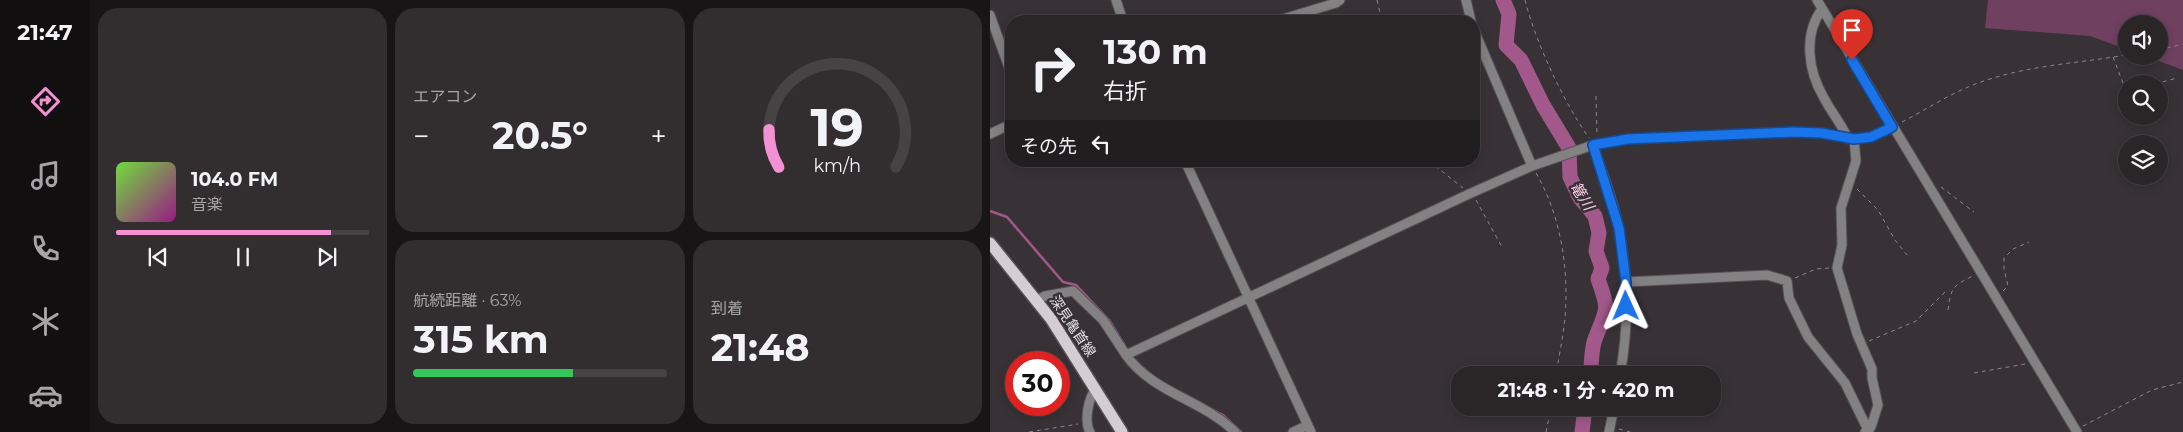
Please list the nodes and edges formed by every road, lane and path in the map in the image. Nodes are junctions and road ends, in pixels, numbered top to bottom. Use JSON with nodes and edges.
{"nodes":[{"id":1,"x":1116,"y":0,"type":"edge"},
{"id":2,"x":1340,"y":0,"type":"edge"},
{"id":3,"x":1377,"y":0,"type":"edge"},
{"id":4,"x":1466,"y":0,"type":"edge"},
{"id":5,"x":1525,"y":0,"type":"edge"},
{"id":6,"x":1817,"y":0,"type":"edge"},
{"id":7,"x":1822,"y":9,"type":"junction"},
{"id":8,"x":990,"y":15,"type":"edge"},
{"id":9,"x":1121,"y":15,"type":"edge"},
{"id":10,"x":1296,"y":15,"type":"edge"},
{"id":11,"x":1381,"y":15,"type":"edge"},
{"id":12,"x":1470,"y":15,"type":"edge"},
{"id":13,"x":1480,"y":44,"type":"edge"},
{"id":14,"x":2183,"y":44,"type":"edge"},
{"id":15,"x":2168,"y":48,"type":"edge"},
{"id":16,"x":1005,"y":56,"type":"edge"},
{"id":17,"x":2118,"y":56,"type":"edge"},
{"id":18,"x":2113,"y":57,"type":"junction"},
{"id":19,"x":2120,"y":75,"type":"edge"},
{"id":20,"x":2177,"y":78,"type":"dead end"},
{"id":21,"x":2168,"y":80,"type":"edge"},
{"id":22,"x":1596,"y":96,"type":"dead end"},
{"id":23,"x":1005,"y":127,"type":"edge"},
{"id":24,"x":1892,"y":127,"type":"junction"},
{"id":25,"x":990,"y":134,"type":"edge"},
{"id":26,"x":1851,"y":139,"type":"junction"},
{"id":27,"x":1596,"y":144,"type":"junction"},
{"id":28,"x":1534,"y":165,"type":"junction"},
{"id":29,"x":1187,"y":167,"type":"edge"},
{"id":30,"x":1438,"y":167,"type":"edge"},
{"id":31,"x":1850,"y":182,"type":"junction"},
{"id":32,"x":1930,"y":190,"type":"junction"},
{"id":33,"x":1470,"y":193,"type":"junction"},
{"id":34,"x":1974,"y":212,"type":"dead end"},
{"id":35,"x":2029,"y":242,"type":"dead end"},
{"id":36,"x":990,"y":244,"type":"edge"},
{"id":37,"x":1502,"y":247,"type":"dead end"},
{"id":38,"x":1908,"y":255,"type":"dead end"},
{"id":39,"x":1837,"y":268,"type":"junction"},
{"id":40,"x":1980,"y":272,"type":"junction"},
{"id":41,"x":1787,"y":281,"type":"junction"},
{"id":42,"x":1626,"y":282,"type":"junction"},
{"id":43,"x":1946,"y":290,"type":"dead end"},
{"id":44,"x":1994,"y":296,"type":"junction"},
{"id":45,"x":1249,"y":297,"type":"junction"},
{"id":46,"x":1037,"y":300,"type":"junction"},
{"id":47,"x":1948,"y":310,"type":"dead end"},
{"id":48,"x":1862,"y":345,"type":"junction"},
{"id":49,"x":1127,"y":355,"type":"junction"},
{"id":50,"x":2033,"y":361,"type":"junction"},
{"id":51,"x":1557,"y":366,"type":"edge"},
{"id":52,"x":1621,"y":366,"type":"edge"},
{"id":53,"x":1974,"y":373,"type":"dead end"},
{"id":54,"x":2183,"y":382,"type":"edge"},
{"id":55,"x":1096,"y":389,"type":"junction"},
{"id":56,"x":1549,"y":416,"type":"edge"},
{"id":57,"x":1612,"y":416,"type":"edge"},
{"id":58,"x":1088,"y":428,"type":"edge"},
{"id":59,"x":1310,"y":428,"type":"edge"},
{"id":60,"x":1609,"y":430,"type":"edge"},
{"id":61,"x":1867,"y":431,"type":"edge"},
{"id":62,"x":2075,"y":431,"type":"edge"},
{"id":63,"x":1029,"y":432,"type":"edge"},
{"id":64,"x":1122,"y":432,"type":"edge"},
{"id":65,"x":1235,"y":432,"type":"edge"},
{"id":66,"x":1293,"y":432,"type":"edge"},
{"id":67,"x":1546,"y":432,"type":"edge"},
{"id":68,"x":1630,"y":432,"type":"edge"}],
"edges":[{"from":1,"to":9,"type":"street"},
{"from":2,"to":10,"type":"street"},
{"from":3,"to":11,"type":"path"},
{"from":4,"to":12,"type":"street"},
{"from":5,"to":27,"type":"path"},
{"from":6,"to":7,"type":"street"},
{"from":7,"to":24,"type":"street"},
{"from":7,"to":26,"type":"street"},
{"from":8,"to":16,"type":"street"},
{"from":13,"to":28,"type":"street"},
{"from":14,"to":15,"type":"path"},
{"from":17,"to":18,"type":"path"},
{"from":18,"to":19,"type":"path"},
{"from":18,"to":24,"type":"path"},
{"from":20,"to":21,"type":"path"},
{"from":22,"to":27,"type":"path"},
{"from":23,"to":25,"type":"street"},
{"from":24,"to":26,"type":"street"},
{"from":24,"to":32,"type":"street"},
{"from":26,"to":27,"type":"street"},
{"from":26,"to":31,"type":"street"},
{"from":27,"to":28,"type":"street"},
{"from":27,"to":42,"type":"street"},
{"from":28,"to":33,"type":"street"},
{"from":28,"to":51,"type":"path"},
{"from":29,"to":45,"type":"street"},
{"from":30,"to":33,"type":"path"},
{"from":31,"to":38,"type":"path"},
{"from":31,"to":39,"type":"street"},
{"from":32,"to":34,"type":"path"},
{"from":32,"to":40,"type":"street"},
{"from":33,"to":37,"type":"path"},
{"from":33,"to":45,"type":"street"},
{"from":35,"to":44,"type":"path"},
{"from":36,"to":46,"type":"main road","name":"深見亀首線"},
{"from":39,"to":41,"type":"path"},
{"from":39,"to":48,"type":"street"},
{"from":40,"to":44,"type":"street"},
{"from":40,"to":47,"type":"path"},
{"from":41,"to":42,"type":"street"},
{"from":41,"to":61,"type":"street"},
{"from":42,"to":52,"type":"street"},
{"from":43,"to":48,"type":"path"},
{"from":44,"to":50,"type":"street"},
{"from":45,"to":49,"type":"street"},
{"from":45,"to":59,"type":"street"},
{"from":46,"to":49,"type":"street"},
{"from":46,"to":55,"type":"main road","name":"深見亀首線"},
{"from":48,"to":61,"type":"street"},
{"from":49,"to":65,"type":"street"},
{"from":50,"to":53,"type":"path"},
{"from":50,"to":62,"type":"street"},
{"from":54,"to":62,"type":"path"},
{"from":55,"to":58,"type":"street"},
{"from":55,"to":64,"type":"main road","name":"深見亀首線"},
{"from":56,"to":67,"type":"path"},
{"from":57,"to":60,"type":"street"},
{"from":58,"to":63,"type":"path"},
{"from":59,"to":66,"type":"street"},
{"from":60,"to":68,"type":"path"}]}
